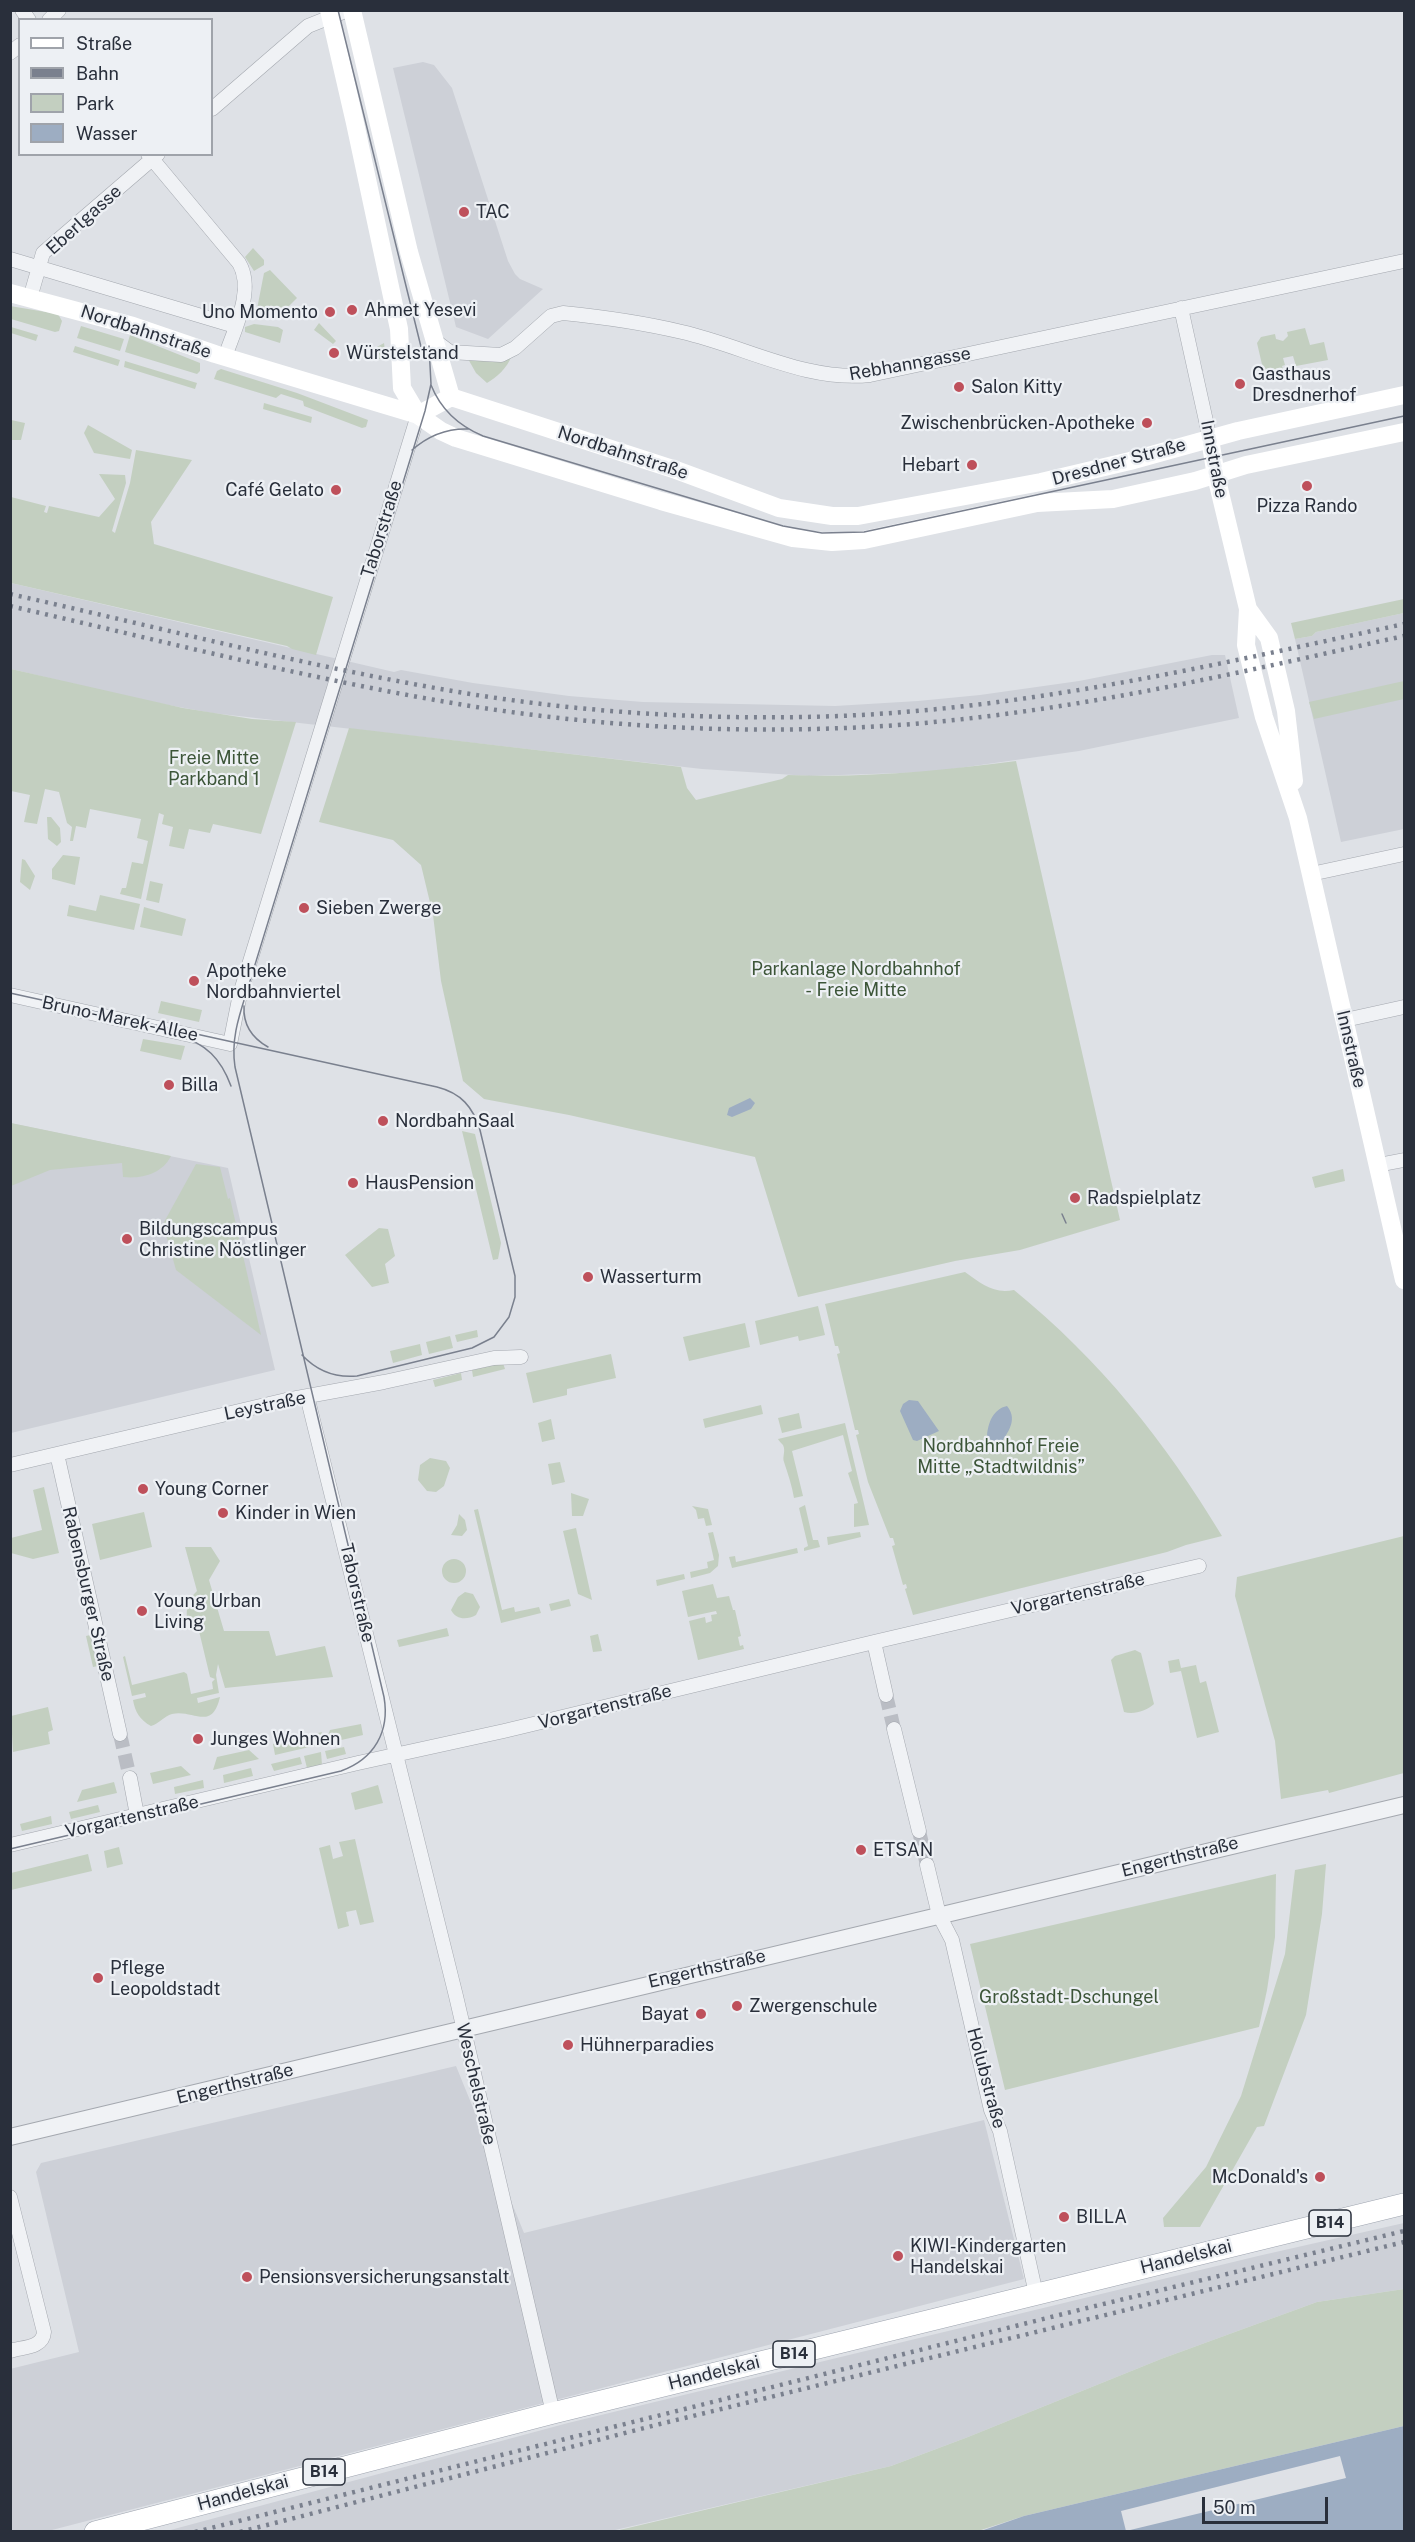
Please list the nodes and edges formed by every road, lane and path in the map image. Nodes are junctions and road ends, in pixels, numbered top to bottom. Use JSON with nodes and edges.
{"nodes":[{"id":1,"x":340,"y":12,"type":"edge"},
{"id":2,"x":213,"y":108,"type":"edge"},
{"id":3,"x":153,"y":156,"type":"edge"},
{"id":4,"x":10,"y":259,"type":"edge"},
{"id":5,"x":1404,"y":261,"type":"edge"},
{"id":6,"x":39,"y":268,"type":"junction"},
{"id":7,"x":10,"y":293,"type":"edge"},
{"id":8,"x":30,"y":298,"type":"junction"},
{"id":9,"x":1181,"y":308,"type":"junction"},
{"id":10,"x":235,"y":326,"type":"junction"},
{"id":11,"x":434,"y":340,"type":"junction"},
{"id":12,"x":225,"y":357,"type":"junction"},
{"id":13,"x":1404,"y":395,"type":"edge"},
{"id":14,"x":450,"y":397,"type":"junction"},
{"id":15,"x":418,"y":415,"type":"junction"},
{"id":16,"x":1404,"y":432,"type":"edge"},
{"id":17,"x":1210,"y":439,"type":"junction"},
{"id":18,"x":1216,"y":476,"type":"junction"},
{"id":19,"x":832,"y":516,"type":"joint"},
{"id":20,"x":832,"y":542,"type":"joint"},
{"id":21,"x":1404,"y":854,"type":"edge"},
{"id":22,"x":1311,"y":874,"type":"junction"},
{"id":23,"x":10,"y":995,"type":"edge"},
{"id":24,"x":1404,"y":1007,"type":"edge"},
{"id":25,"x":1345,"y":1020,"type":"junction"},
{"id":26,"x":230,"y":1044,"type":"joint"},
{"id":27,"x":1404,"y":1160,"type":"edge"},
{"id":28,"x":1378,"y":1165,"type":"junction"},
{"id":29,"x":1404,"y":1280,"type":"edge"},
{"id":30,"x":521,"y":1356,"type":"dead end"},
{"id":31,"x":308,"y":1396,"type":"junction"},
{"id":32,"x":57,"y":1454,"type":"junction"},
{"id":33,"x":10,"y":1465,"type":"edge"},
{"id":34,"x":1199,"y":1566,"type":"dead end"},
{"id":35,"x":874,"y":1642,"type":"junction"},
{"id":36,"x":886,"y":1695,"type":"tunnel mouth"},
{"id":37,"x":894,"y":1729,"type":"tunnel mouth"},
{"id":38,"x":120,"y":1734,"type":"tunnel mouth"},
{"id":39,"x":397,"y":1756,"type":"junction"},
{"id":40,"x":130,"y":1778,"type":"tunnel mouth"},
{"id":41,"x":1404,"y":1805,"type":"edge"},
{"id":42,"x":137,"y":1815,"type":"junction"},
{"id":43,"x":919,"y":1831,"type":"tunnel mouth"},
{"id":44,"x":10,"y":1845,"type":"edge"},
{"id":45,"x":927,"y":1865,"type":"tunnel mouth"},
{"id":46,"x":939,"y":1915,"type":"junction"},
{"id":47,"x":463,"y":2028,"type":"junction"},
{"id":48,"x":10,"y":2137,"type":"edge"},
{"id":49,"x":10,"y":2198,"type":"edge"},
{"id":50,"x":1404,"y":2204,"type":"edge"},
{"id":51,"x":1036,"y":2294,"type":"junction"},
{"id":52,"x":10,"y":2351,"type":"edge"},
{"id":53,"x":553,"y":2413,"type":"junction"},
{"id":54,"x":94,"y":2532,"type":"edge"}],
"edges":[{"from":1,"to":2,"type":"street"},
{"from":1,"to":11,"type":"main road"},
{"from":1,"to":15,"type":"main road"},
{"from":3,"to":6,"type":"street","name":"Eberlgasse"},
{"from":3,"to":10,"type":"street"},
{"from":4,"to":6,"type":"street","name":"Nordbahnstraße"},
{"from":5,"to":9,"type":"street","name":"Rebhanngasse"},
{"from":6,"to":8,"type":"street","name":"Eberlgasse"},
{"from":6,"to":10,"type":"street","name":"Nordbahnstraße"},
{"from":7,"to":8,"type":"main road","name":"Nordbahnstraße"},
{"from":8,"to":12,"type":"main road","name":"Nordbahnstraße"},
{"from":9,"to":11,"type":"street","name":"Rebhanngasse"},
{"from":9,"to":17,"type":"street","name":"Innstraße"},
{"from":10,"to":12,"type":"street"},
{"from":11,"to":14,"type":"main road"},
{"from":12,"to":15,"type":"main road","name":"Nordbahnstraße"},
{"from":13,"to":17,"type":"main road","name":"Dresdner Straße"},
{"from":14,"to":15,"type":"main road"},
{"from":14,"to":19,"type":"main road","name":"Nordbahnstraße"},
{"from":15,"to":20,"type":"main road","name":"Nordbahnstraße"},
{"from":15,"to":26,"type":"street","name":"Taborstraße"},
{"from":16,"to":18,"type":"main road","name":"Dresdner Straße"},
{"from":17,"to":18,"type":"main road","name":"Innstraße"},
{"from":17,"to":19,"type":"main road","name":"Dresdner Straße"},
{"from":18,"to":20,"type":"main road","name":"Dresdner Straße"},
{"from":18,"to":22,"type":"main road","name":"Innstraße"},
{"from":21,"to":22,"type":"street"},
{"from":22,"to":25,"type":"main road","name":"Innstraße"},
{"from":23,"to":26,"type":"street","name":"Bruno-Marek-Allee"},
{"from":24,"to":25,"type":"street"},
{"from":25,"to":28,"type":"main road","name":"Innstraße"},
{"from":27,"to":28,"type":"street"},
{"from":28,"to":29,"type":"main road","name":"Innstraße"},
{"from":30,"to":31,"type":"street","name":"Leystraße"},
{"from":31,"to":32,"type":"street","name":"Leystraße"},
{"from":31,"to":39,"type":"street","name":"Taborstraße"},
{"from":32,"to":33,"type":"street","name":"Leystraße"},
{"from":32,"to":38,"type":"street","name":"Rabensburger Straße"},
{"from":34,"to":35,"type":"street","name":"Vorgartenstraße"},
{"from":35,"to":36,"type":"street"},
{"from":35,"to":39,"type":"street","name":"Vorgartenstraße"},
{"from":37,"to":43,"type":"street"},
{"from":39,"to":42,"type":"street","name":"Vorgartenstraße"},
{"from":39,"to":47,"type":"street","name":"Weschelstraße"},
{"from":40,"to":42,"type":"street"},
{"from":41,"to":46,"type":"street","name":"Engerthstraße"},
{"from":42,"to":44,"type":"street","name":"Vorgartenstraße"},
{"from":45,"to":46,"type":"street","name":"Holubstraße"},
{"from":46,"to":47,"type":"street","name":"Engerthstraße"},
{"from":46,"to":51,"type":"street","name":"Holubstraße"},
{"from":47,"to":48,"type":"street","name":"Engerthstraße"},
{"from":47,"to":53,"type":"street","name":"Weschelstraße"},
{"from":49,"to":52,"type":"street"},
{"from":50,"to":51,"type":"main road","name":"Handelskai","number":"B14"},
{"from":51,"to":53,"type":"main road","name":"Handelskai","number":"B14"},
{"from":53,"to":54,"type":"main road","name":"Handelskai","number":"B14"}]}
